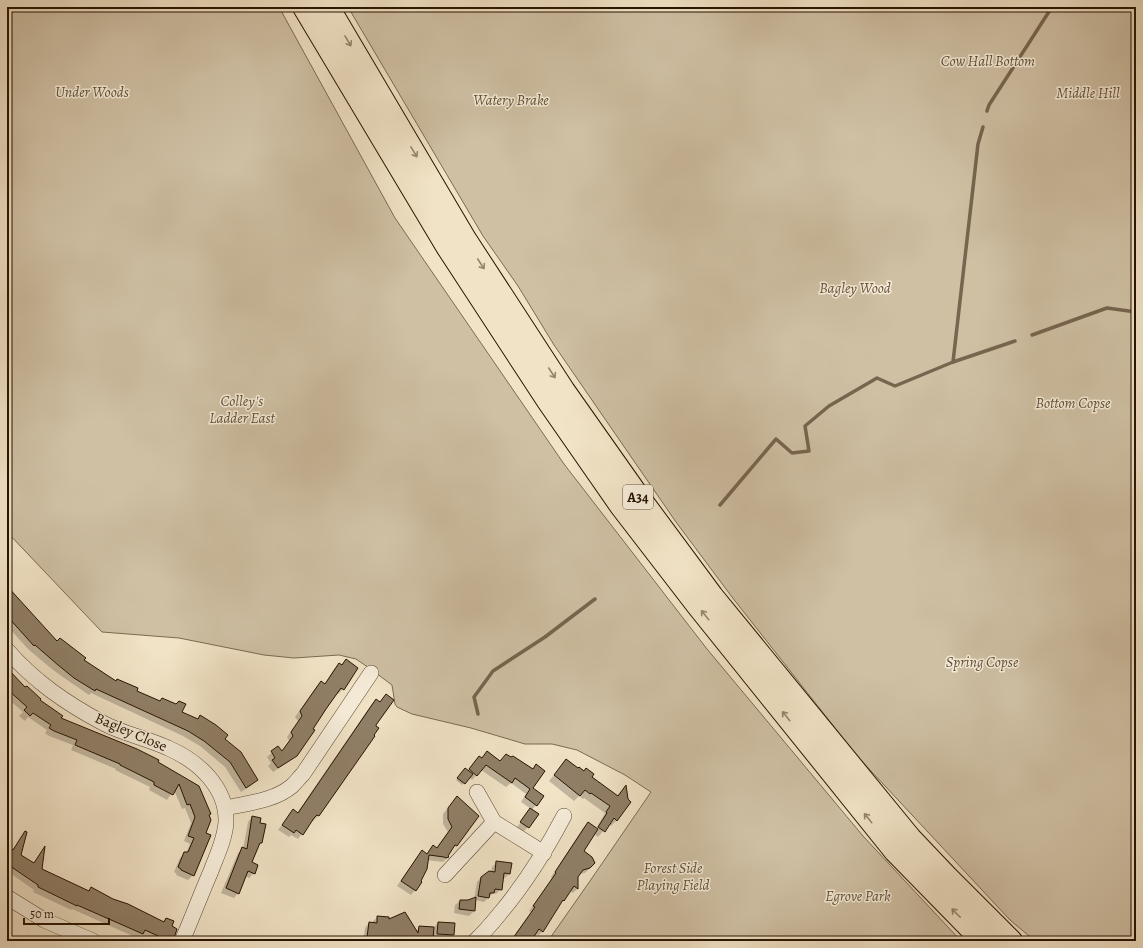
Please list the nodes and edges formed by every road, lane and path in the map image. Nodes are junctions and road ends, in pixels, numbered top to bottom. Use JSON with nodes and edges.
{"nodes":[{"id":1,"x":304,"y":7,"type":"edge"},
{"id":2,"x":328,"y":7,"type":"edge"},
{"id":3,"x":7,"y":650,"type":"edge"},
{"id":4,"x":371,"y":673,"type":"dead end"},
{"id":5,"x":477,"y":792,"type":"dead end"},
{"id":6,"x":226,"y":808,"type":"junction"},
{"id":7,"x":564,"y":816,"type":"dead end"},
{"id":8,"x":494,"y":822,"type":"junction"},
{"id":9,"x":544,"y":853,"type":"junction"},
{"id":10,"x":445,"y":875,"type":"dead end"},
{"id":11,"x":7,"y":897,"type":"edge"},
{"id":12,"x":92,"y":941,"type":"edge"},
{"id":13,"x":182,"y":941,"type":"edge"},
{"id":14,"x":475,"y":941,"type":"edge"},
{"id":15,"x":983,"y":941,"type":"edge"},
{"id":16,"x":1011,"y":941,"type":"edge"}],
"edges":[{"from":15,"to":1,"type":"highway","number":"A34","one_way":true},
{"from":2,"to":16,"type":"highway","number":"A34","one_way":true},
{"from":3,"to":6,"type":"street","name":"Bagley Close"},
{"from":4,"to":6,"type":"street"},
{"from":5,"to":8,"type":"street"},
{"from":6,"to":13,"type":"street","name":"Bagley Close"},
{"from":7,"to":9,"type":"street"},
{"from":8,"to":9,"type":"street"},
{"from":8,"to":10,"type":"street"},
{"from":9,"to":14,"type":"street"},
{"from":11,"to":12,"type":"street"}]}
